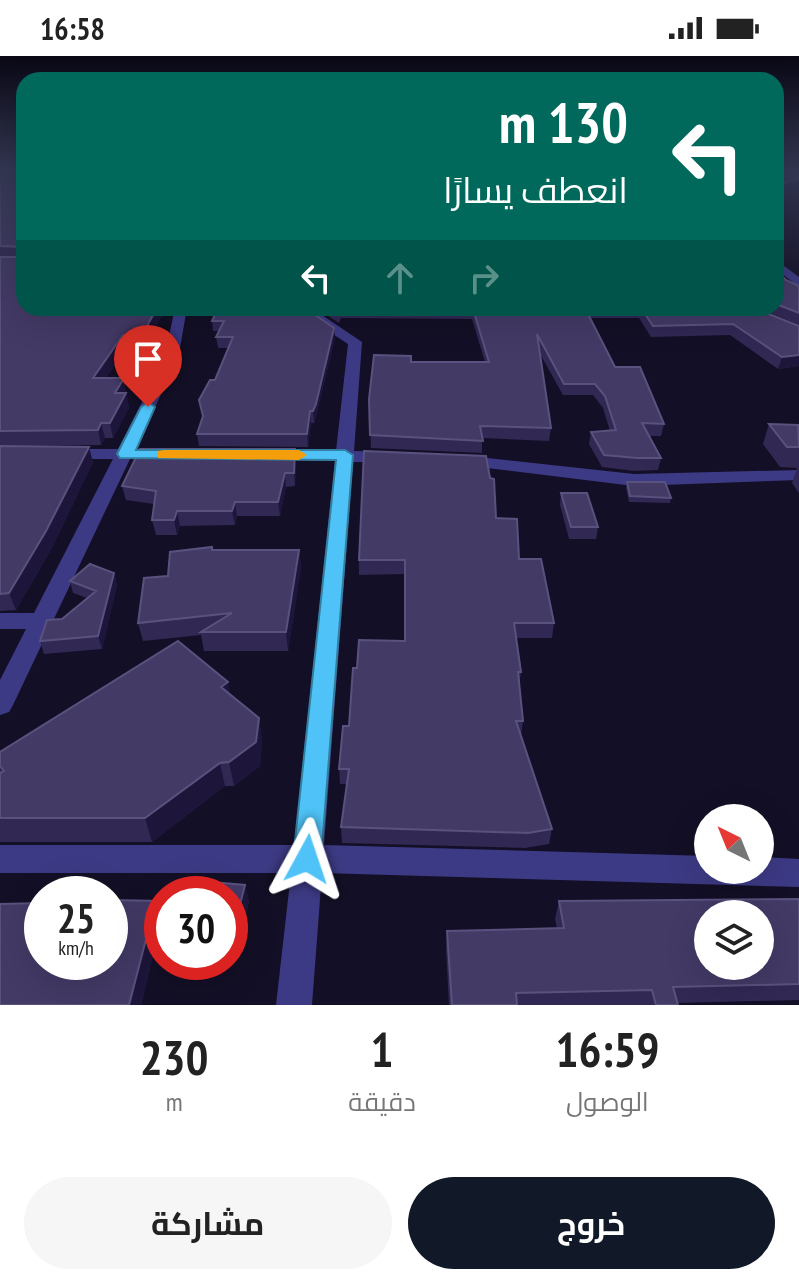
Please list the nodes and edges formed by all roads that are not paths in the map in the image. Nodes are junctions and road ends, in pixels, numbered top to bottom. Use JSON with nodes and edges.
{"nodes":[{"id":1,"x":179,"y":316,"type":"edge"},
{"id":2,"x":315,"y":316,"type":"edge"},
{"id":3,"x":47,"y":453,"type":"edge"},
{"id":4,"x":125,"y":454,"type":"junction"},
{"id":5,"x":188,"y":455,"type":"edge"},
{"id":6,"x":251,"y":455,"type":"edge"},
{"id":7,"x":345,"y":455,"type":"junction"},
{"id":8,"x":405,"y":457,"type":"edge"},
{"id":9,"x":435,"y":459,"type":"edge"},
{"id":10,"x":799,"y":475,"type":"edge"},
{"id":11,"x":0,"y":621,"type":"edge"},
{"id":12,"x":43,"y":621,"type":"junction"},
{"id":13,"x":0,"y":705,"type":"edge"},
{"id":14,"x":0,"y":859,"type":"edge"},
{"id":15,"x":307,"y":859,"type":"junction"},
{"id":16,"x":799,"y":873,"type":"edge"},
{"id":17,"x":294,"y":1005,"type":"edge"}],
"edges":[{"from":1,"to":4,"type":"street"},
{"from":2,"to":7,"type":"street"},
{"from":3,"to":4,"type":"street"},
{"from":4,"to":5,"type":"street"},
{"from":4,"to":12,"type":"street"},
{"from":6,"to":7,"type":"street"},
{"from":7,"to":8,"type":"street"},
{"from":7,"to":15,"type":"street"},
{"from":9,"to":10,"type":"street"},
{"from":11,"to":12,"type":"street"},
{"from":12,"to":13,"type":"street"},
{"from":14,"to":15,"type":"street"},
{"from":15,"to":16,"type":"street"},
{"from":15,"to":17,"type":"street"}]}
